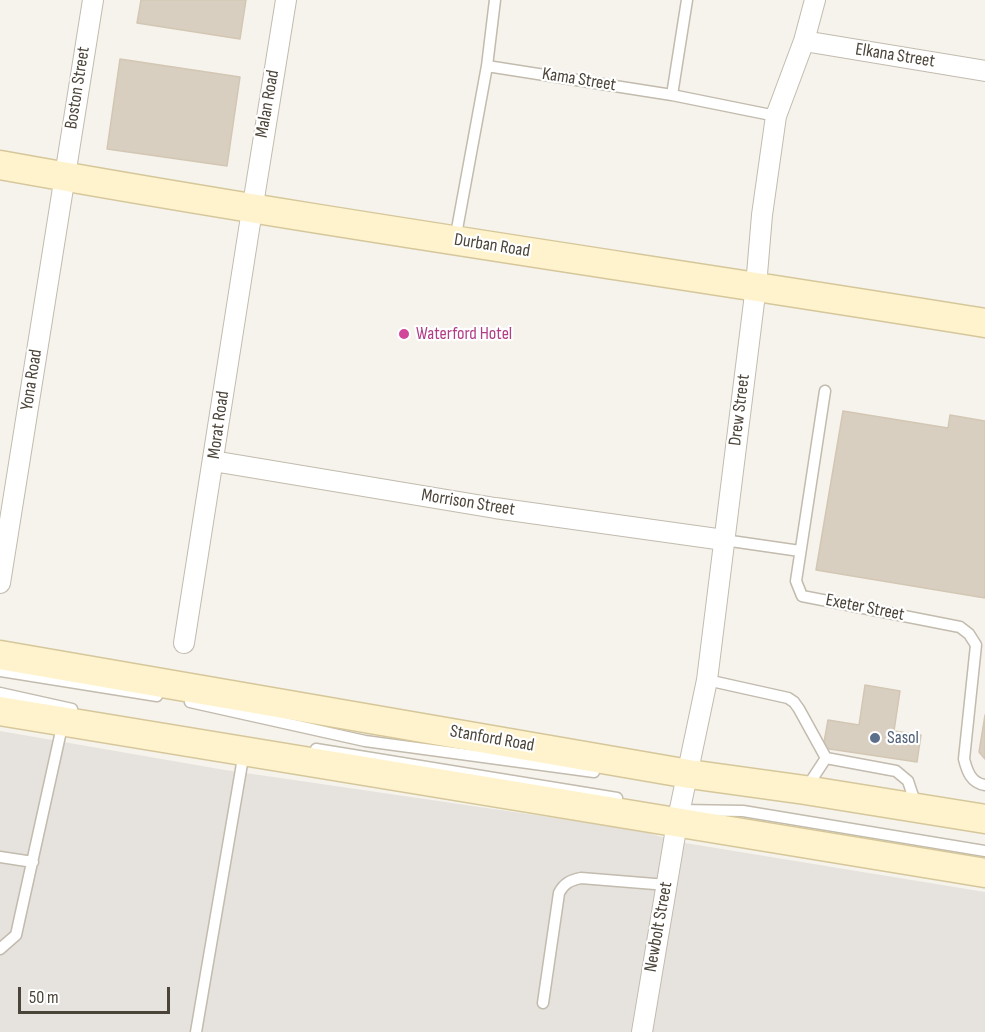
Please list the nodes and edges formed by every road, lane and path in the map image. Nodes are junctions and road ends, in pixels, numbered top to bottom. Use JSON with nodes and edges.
{"nodes":[{"id":1,"x":93,"y":0,"type":"edge"},
{"id":2,"x":286,"y":0,"type":"edge"},
{"id":3,"x":495,"y":0,"type":"edge"},
{"id":4,"x":687,"y":0,"type":"edge"},
{"id":5,"x":815,"y":0,"type":"edge"},
{"id":6,"x":804,"y":41,"type":"junction"},
{"id":7,"x":487,"y":66,"type":"junction"},
{"id":8,"x":985,"y":71,"type":"edge"},
{"id":9,"x":672,"y":95,"type":"junction"},
{"id":10,"x":776,"y":116,"type":"junction"},
{"id":11,"x":0,"y":165,"type":"edge"},
{"id":12,"x":63,"y":176,"type":"junction"},
{"id":13,"x":251,"y":207,"type":"junction"},
{"id":14,"x":455,"y":240,"type":"junction"},
{"id":15,"x":756,"y":286,"type":"junction"},
{"id":16,"x":985,"y":323,"type":"edge"},
{"id":17,"x":825,"y":391,"type":"dead end"},
{"id":18,"x":213,"y":461,"type":"junction"},
{"id":19,"x":724,"y":540,"type":"junction"},
{"id":20,"x":800,"y":551,"type":"junction"},
{"id":21,"x":0,"y":583,"type":"edge"},
{"id":22,"x":184,"y":643,"type":"dead end"},
{"id":23,"x":0,"y":655,"type":"edge"},
{"id":24,"x":0,"y":671,"type":"edge"},
{"id":25,"x":707,"y":680,"type":"junction"},
{"id":26,"x":0,"y":693,"type":"edge"},
{"id":27,"x":0,"y":711,"type":"edge"},
{"id":28,"x":72,"y":716,"type":"junction"},
{"id":29,"x":309,"y":747,"type":"dead end"},
{"id":30,"x":244,"y":752,"type":"junction"},
{"id":31,"x":826,"y":758,"type":"junction"},
{"id":32,"x":604,"y":773,"type":"dead end"},
{"id":33,"x":651,"y":779,"type":"dead end"},
{"id":34,"x":687,"y":779,"type":"junction"},
{"id":35,"x":985,"y":785,"type":"edge"},
{"id":36,"x":805,"y":790,"type":"junction"},
{"id":37,"x":627,"y":800,"type":"dead end"},
{"id":38,"x":676,"y":814,"type":"junction"},
{"id":39,"x":922,"y":815,"type":"junction"},
{"id":40,"x":985,"y":819,"type":"edge"},
{"id":41,"x":985,"y":851,"type":"edge"},
{"id":42,"x":0,"y":856,"type":"edge"},
{"id":43,"x":33,"y":862,"type":"junction"},
{"id":44,"x":985,"y":873,"type":"edge"},
{"id":45,"x":666,"y":885,"type":"junction"},
{"id":46,"x":0,"y":949,"type":"edge"},
{"id":47,"x":543,"y":1003,"type":"dead end"},
{"id":48,"x":196,"y":1032,"type":"edge"},
{"id":49,"x":642,"y":1032,"type":"edge"}],
"edges":[{"from":1,"to":12,"type":"street","name":"Boston Street"},
{"from":2,"to":13,"type":"street","name":"Malan Road"},
{"from":3,"to":7,"type":"lane"},
{"from":4,"to":9,"type":"lane"},
{"from":5,"to":6,"type":"street","name":"Drew Street"},
{"from":6,"to":8,"type":"street","name":"Elkana Street"},
{"from":6,"to":10,"type":"street","name":"Drew Street"},
{"from":7,"to":9,"type":"lane","name":"Kama Street"},
{"from":7,"to":14,"type":"lane"},
{"from":9,"to":10,"type":"lane","name":"Kama Street"},
{"from":10,"to":15,"type":"street","name":"Drew Street"},
{"from":11,"to":12,"type":"main road","name":"Durban Road"},
{"from":12,"to":13,"type":"main road","name":"Durban Road"},
{"from":12,"to":21,"type":"street","name":"Yona Road"},
{"from":13,"to":14,"type":"main road","name":"Durban Road"},
{"from":13,"to":18,"type":"street","name":"Morat Road"},
{"from":14,"to":15,"type":"main road","name":"Durban Road"},
{"from":15,"to":16,"type":"main road","name":"Durban Road"},
{"from":15,"to":19,"type":"street","name":"Drew Street"},
{"from":17,"to":20,"type":"lane","name":"Exeter Street"},
{"from":18,"to":19,"type":"street","name":"Morrison Street"},
{"from":18,"to":22,"type":"street","name":"Morat Road"},
{"from":19,"to":20,"type":"lane"},
{"from":19,"to":25,"type":"street","name":"Drew Street"},
{"from":20,"to":35,"type":"lane","name":"Exeter Street"},
{"from":23,"to":34,"type":"main road","name":"Stanford Road"},
{"from":24,"to":32,"type":"lane"},
{"from":25,"to":31,"type":"lane"},
{"from":25,"to":34,"type":"street","name":"Drew Street"},
{"from":26,"to":28,"type":"lane"},
{"from":27,"to":28,"type":"main road"},
{"from":28,"to":30,"type":"main road"},
{"from":28,"to":43,"type":"lane"},
{"from":29,"to":37,"type":"lane"},
{"from":30,"to":38,"type":"main road"},
{"from":30,"to":48,"type":"lane"},
{"from":31,"to":36,"type":"lane"},
{"from":31,"to":39,"type":"lane"},
{"from":33,"to":34,"type":"lane"},
{"from":34,"to":36,"type":"main road","name":"Stanford Road"},
{"from":34,"to":38,"type":"street","name":"Drew Street"},
{"from":34,"to":39,"type":"lane"},
{"from":36,"to":39,"type":"main road","name":"Stanford Road"},
{"from":38,"to":41,"type":"lane"},
{"from":38,"to":44,"type":"main road"},
{"from":38,"to":45,"type":"street","name":"Newbolt Street"},
{"from":39,"to":40,"type":"main road","name":"Stanford Road"},
{"from":42,"to":43,"type":"lane"},
{"from":43,"to":46,"type":"lane"},
{"from":45,"to":47,"type":"lane"},
{"from":45,"to":49,"type":"street","name":"Newbolt Street"}]}
